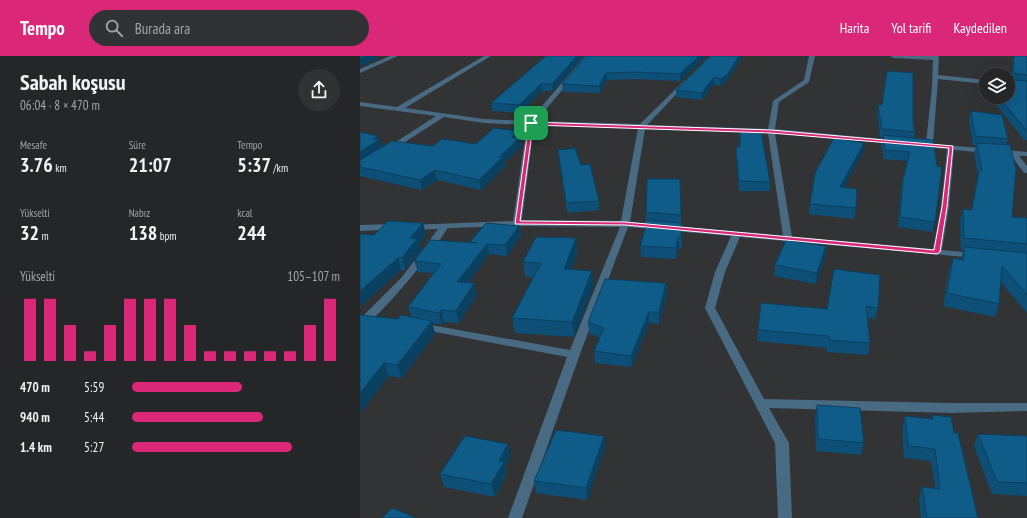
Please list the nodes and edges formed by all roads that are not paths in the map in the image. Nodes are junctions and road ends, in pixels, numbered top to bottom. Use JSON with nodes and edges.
{"nodes":[{"id":1,"x":395,"y":56,"type":"edge"},
{"id":2,"x":488,"y":56,"type":"edge"},
{"id":3,"x":588,"y":56,"type":"edge"},
{"id":4,"x":812,"y":56,"type":"edge"},
{"id":5,"x":893,"y":56,"type":"edge"},
{"id":6,"x":936,"y":58,"type":"edge"},
{"id":7,"x":360,"y":71,"type":"edge"},
{"id":8,"x":694,"y":73,"type":"edge"},
{"id":9,"x":936,"y":77,"type":"junction"},
{"id":10,"x":979,"y":81,"type":"edge"},
{"id":11,"x":1015,"y":85,"type":"edge"},
{"id":12,"x":1027,"y":86,"type":"edge"},
{"id":13,"x":360,"y":104,"type":"edge"},
{"id":14,"x":397,"y":110,"type":"junction"},
{"id":15,"x":443,"y":115,"type":"junction"},
{"id":16,"x":531,"y":123,"type":"junction"},
{"id":17,"x":642,"y":126,"type":"junction"},
{"id":18,"x":771,"y":131,"type":"junction"},
{"id":19,"x":905,"y":143,"type":"edge"},
{"id":20,"x":913,"y":144,"type":"edge"},
{"id":21,"x":929,"y":145,"type":"junction"},
{"id":22,"x":951,"y":147,"type":"junction"},
{"id":23,"x":386,"y":152,"type":"edge"},
{"id":24,"x":1013,"y":153,"type":"junction"},
{"id":25,"x":1027,"y":154,"type":"edge"},
{"id":26,"x":1027,"y":171,"type":"edge"},
{"id":27,"x":517,"y":223,"type":"junction"},
{"id":28,"x":625,"y":224,"type":"junction"},
{"id":29,"x":444,"y":227,"type":"junction"},
{"id":30,"x":360,"y":228,"type":"edge"},
{"id":31,"x":737,"y":234,"type":"junction"},
{"id":32,"x":788,"y":239,"type":"junction"},
{"id":33,"x":937,"y":252,"type":"junction"},
{"id":34,"x":980,"y":256,"type":"edge"},
{"id":35,"x":369,"y":316,"type":"junction"},
{"id":36,"x":384,"y":319,"type":"edge"},
{"id":37,"x":407,"y":323,"type":"edge"},
{"id":38,"x":360,"y":325,"type":"edge"},
{"id":39,"x":574,"y":354,"type":"junction"},
{"id":40,"x":761,"y":403,"type":"junction"},
{"id":41,"x":1027,"y":407,"type":"edge"},
{"id":42,"x":515,"y":518,"type":"edge"},
{"id":43,"x":785,"y":518,"type":"edge"}],
"edges":[{"from":1,"to":7,"type":"street"},
{"from":2,"to":14,"type":"street"},
{"from":3,"to":16,"type":"street"},
{"from":4,"to":18,"type":"street"},
{"from":5,"to":6,"type":"street"},
{"from":6,"to":9,"type":"street"},
{"from":8,"to":17,"type":"street"},
{"from":9,"to":10,"type":"street"},
{"from":9,"to":21,"type":"street"},
{"from":11,"to":12,"type":"street"},
{"from":13,"to":14,"type":"street"},
{"from":14,"to":15,"type":"street"},
{"from":15,"to":16,"type":"street"},
{"from":15,"to":23,"type":"street"},
{"from":16,"to":17,"type":"street"},
{"from":16,"to":27,"type":"street"},
{"from":17,"to":18,"type":"street"},
{"from":17,"to":28,"type":"street"},
{"from":18,"to":19,"type":"street"},
{"from":18,"to":32,"type":"street"},
{"from":20,"to":21,"type":"street"},
{"from":21,"to":22,"type":"street"},
{"from":22,"to":24,"type":"street"},
{"from":22,"to":33,"type":"street"},
{"from":24,"to":25,"type":"street"},
{"from":24,"to":26,"type":"street"},
{"from":27,"to":28,"type":"street"},
{"from":27,"to":29,"type":"street"},
{"from":28,"to":31,"type":"street"},
{"from":28,"to":39,"type":"street"},
{"from":29,"to":30,"type":"street"},
{"from":29,"to":35,"type":"street"},
{"from":31,"to":32,"type":"street"},
{"from":31,"to":40,"type":"street"},
{"from":32,"to":33,"type":"street"},
{"from":33,"to":34,"type":"street"},
{"from":35,"to":36,"type":"street"},
{"from":35,"to":38,"type":"street"},
{"from":37,"to":39,"type":"street"},
{"from":39,"to":42,"type":"street"},
{"from":40,"to":41,"type":"street"},
{"from":40,"to":43,"type":"street"}]}
